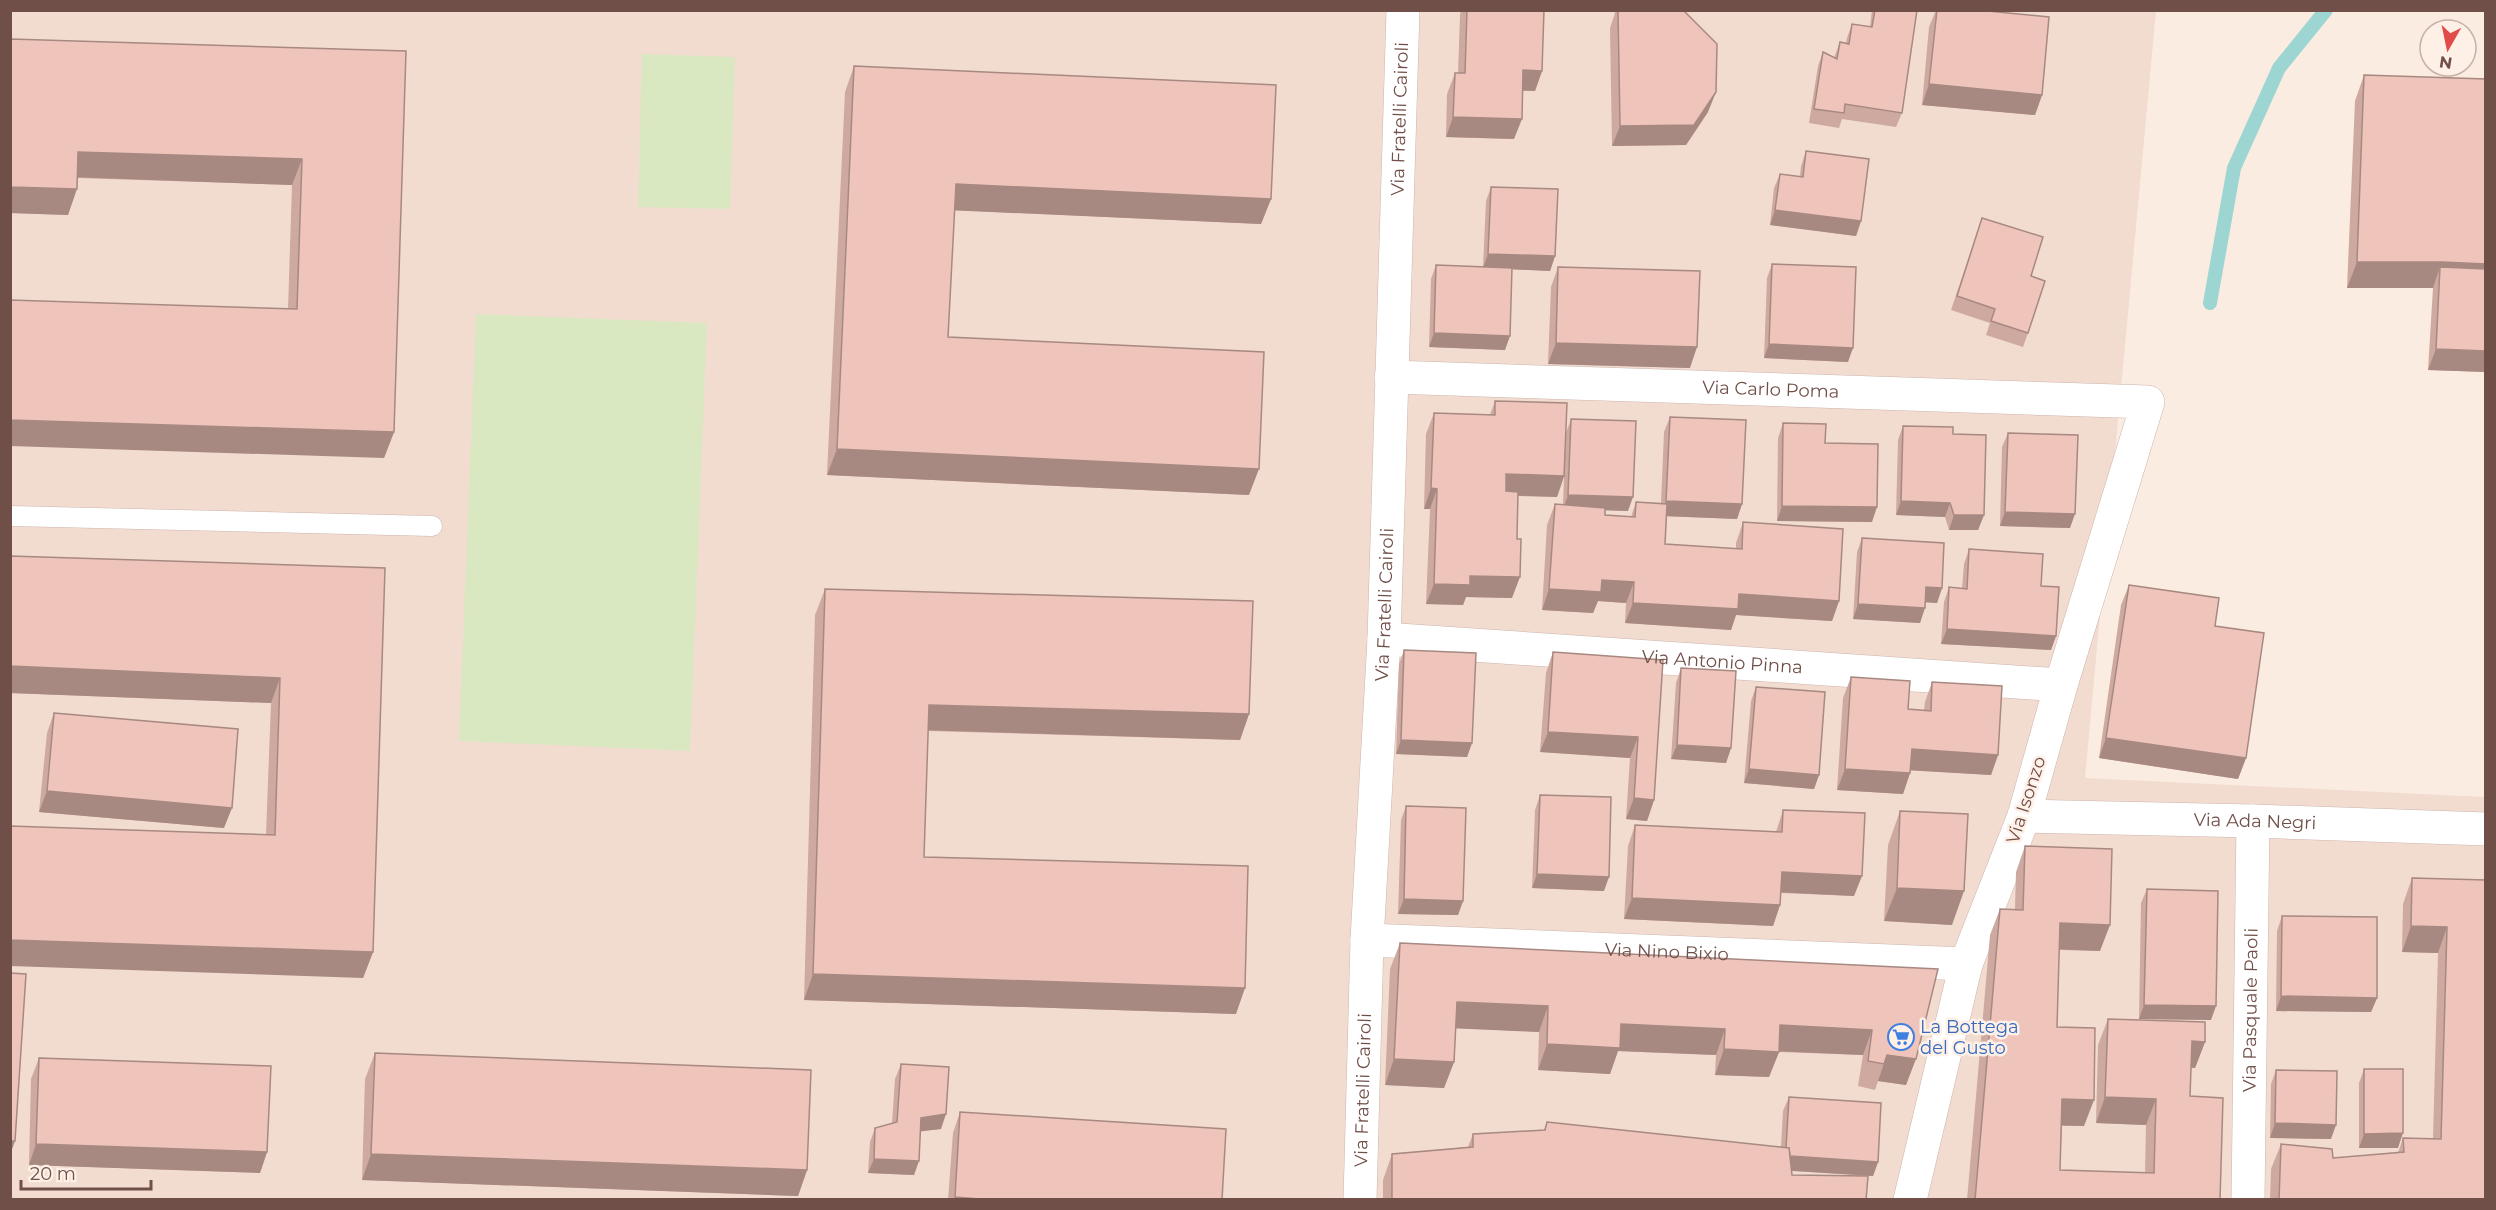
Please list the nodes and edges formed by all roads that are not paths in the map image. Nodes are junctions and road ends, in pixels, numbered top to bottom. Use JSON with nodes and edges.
{"nodes":[{"id":1,"x":1403,"y":10,"type":"edge"},
{"id":2,"x":1391,"y":377,"type":"junction"},
{"id":3,"x":2148,"y":402,"type":"joint"},
{"id":4,"x":10,"y":516,"type":"edge"},
{"id":5,"x":432,"y":526,"type":"dead end"},
{"id":6,"x":1384,"y":639,"type":"junction"},
{"id":7,"x":2061,"y":685,"type":"junction"},
{"id":8,"x":2024,"y":816,"type":"junction"},
{"id":9,"x":2253,"y":821,"type":"junction"},
{"id":10,"x":2486,"y":829,"type":"edge"},
{"id":11,"x":1367,"y":940,"type":"junction"},
{"id":12,"x":1966,"y":964,"type":"junction"},
{"id":13,"x":1360,"y":1200,"type":"edge"},
{"id":14,"x":1910,"y":1200,"type":"edge"},
{"id":15,"x":2248,"y":1200,"type":"edge"}],
"edges":[{"from":1,"to":2,"type":"street","name":"Via Fratelli Cairoli"},
{"from":2,"to":3,"type":"street","name":"Via Carlo Poma"},
{"from":2,"to":6,"type":"street","name":"Via Fratelli Cairoli"},
{"from":3,"to":7,"type":"street","name":"Via Isonzo"},
{"from":4,"to":5,"type":"lane"},
{"from":6,"to":7,"type":"street","name":"Via Antonio Pinna"},
{"from":6,"to":11,"type":"street","name":"Via Fratelli Cairoli"},
{"from":7,"to":8,"type":"street","name":"Via Isonzo"},
{"from":8,"to":9,"type":"street","name":"Via Ada Negri"},
{"from":8,"to":12,"type":"street","name":"Via Isonzo"},
{"from":9,"to":10,"type":"street","name":"Via Ada Negri"},
{"from":9,"to":15,"type":"street","name":"Via Pasquale Paoli"},
{"from":11,"to":12,"type":"street","name":"Via Nino Bixio"},
{"from":11,"to":13,"type":"street","name":"Via Fratelli Cairoli"},
{"from":12,"to":14,"type":"street","name":"Via Isonzo"}]}
